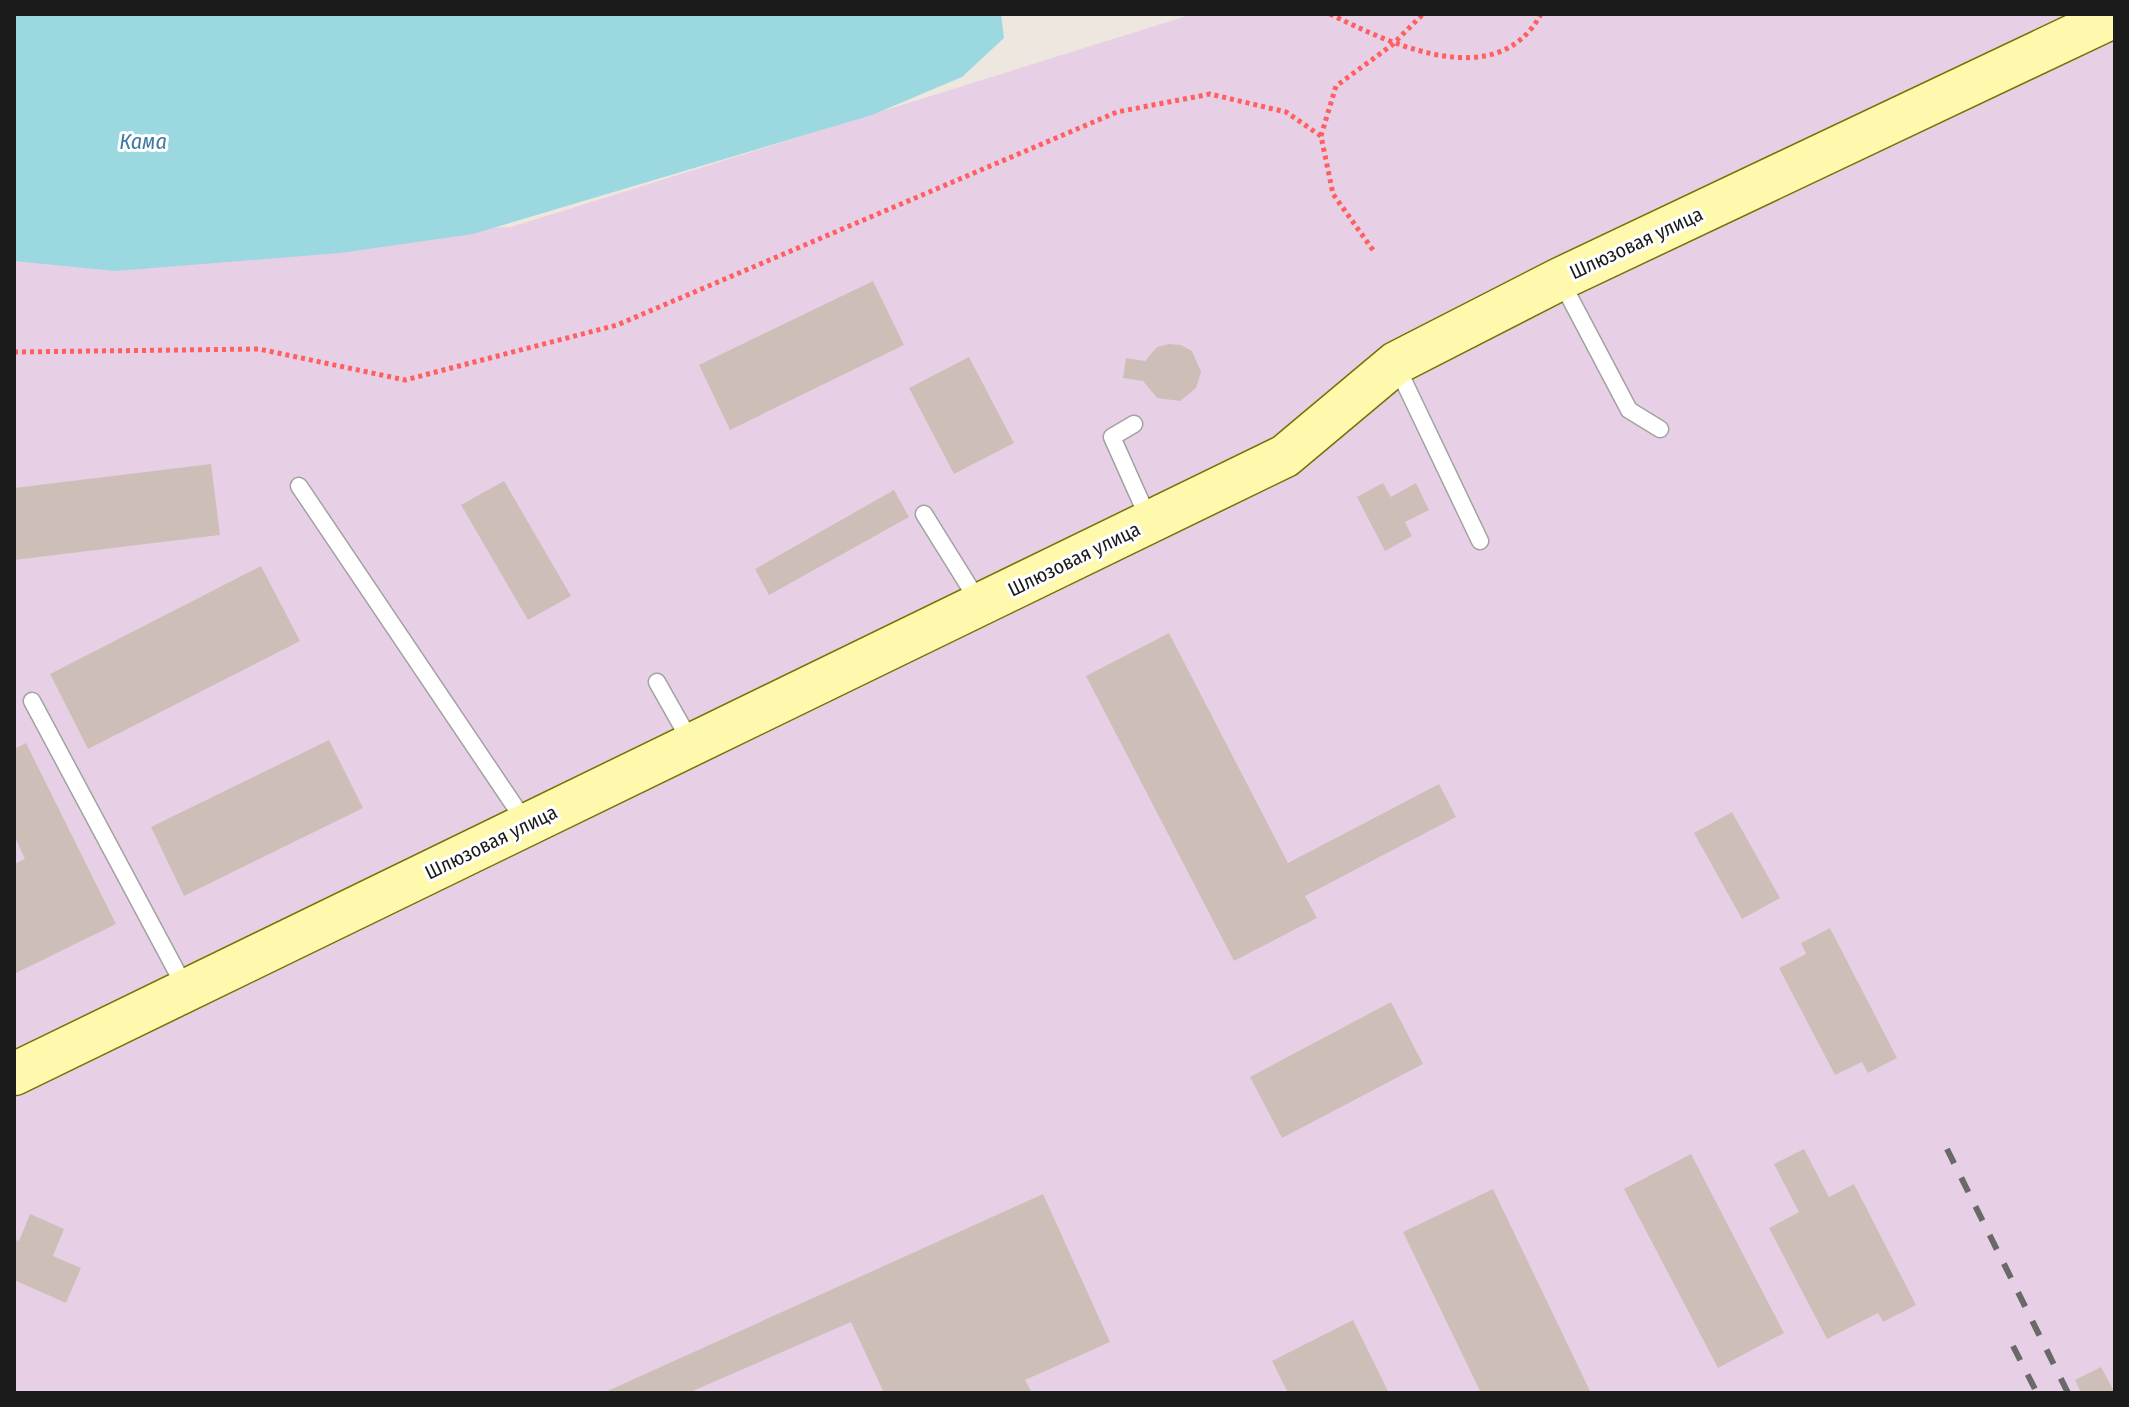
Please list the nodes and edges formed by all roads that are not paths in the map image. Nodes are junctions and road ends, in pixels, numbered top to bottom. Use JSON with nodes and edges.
{"nodes":[{"id":1,"x":2115,"y":16,"type":"edge"},
{"id":2,"x":1560,"y":279,"type":"junction"},
{"id":3,"x":1396,"y":363,"type":"junction"},
{"id":4,"x":1134,"y":424,"type":"dead end"},
{"id":5,"x":1660,"y":429,"type":"dead end"},
{"id":6,"x":299,"y":486,"type":"dead end"},
{"id":7,"x":924,"y":514,"type":"dead end"},
{"id":8,"x":1150,"y":522,"type":"junction"},
{"id":9,"x":1480,"y":541,"type":"dead end"},
{"id":10,"x":981,"y":604,"type":"junction"},
{"id":11,"x":657,"y":682,"type":"dead end"},
{"id":12,"x":32,"y":701,"type":"dead end"},
{"id":13,"x":692,"y":744,"type":"junction"},
{"id":14,"x":527,"y":824,"type":"junction"},
{"id":15,"x":186,"y":990,"type":"junction"},
{"id":16,"x":14,"y":1074,"type":"edge"}],
"edges":[{"from":1,"to":2,"type":"street","name":"Шлюзовая улица"},
{"from":2,"to":3,"type":"street","name":"Шлюзовая улица"},
{"from":2,"to":5,"type":"lane"},
{"from":3,"to":8,"type":"street","name":"Шлюзовая улица"},
{"from":3,"to":9,"type":"lane"},
{"from":4,"to":8,"type":"lane"},
{"from":6,"to":14,"type":"lane"},
{"from":7,"to":10,"type":"lane"},
{"from":8,"to":10,"type":"street","name":"Шлюзовая улица"},
{"from":10,"to":13,"type":"street","name":"Шлюзовая улица"},
{"from":11,"to":13,"type":"lane"},
{"from":12,"to":15,"type":"lane"},
{"from":13,"to":14,"type":"street","name":"Шлюзовая улица"},
{"from":14,"to":15,"type":"street","name":"Шлюзовая улица"},
{"from":15,"to":16,"type":"street","name":"Шлюзовая улица"}]}
